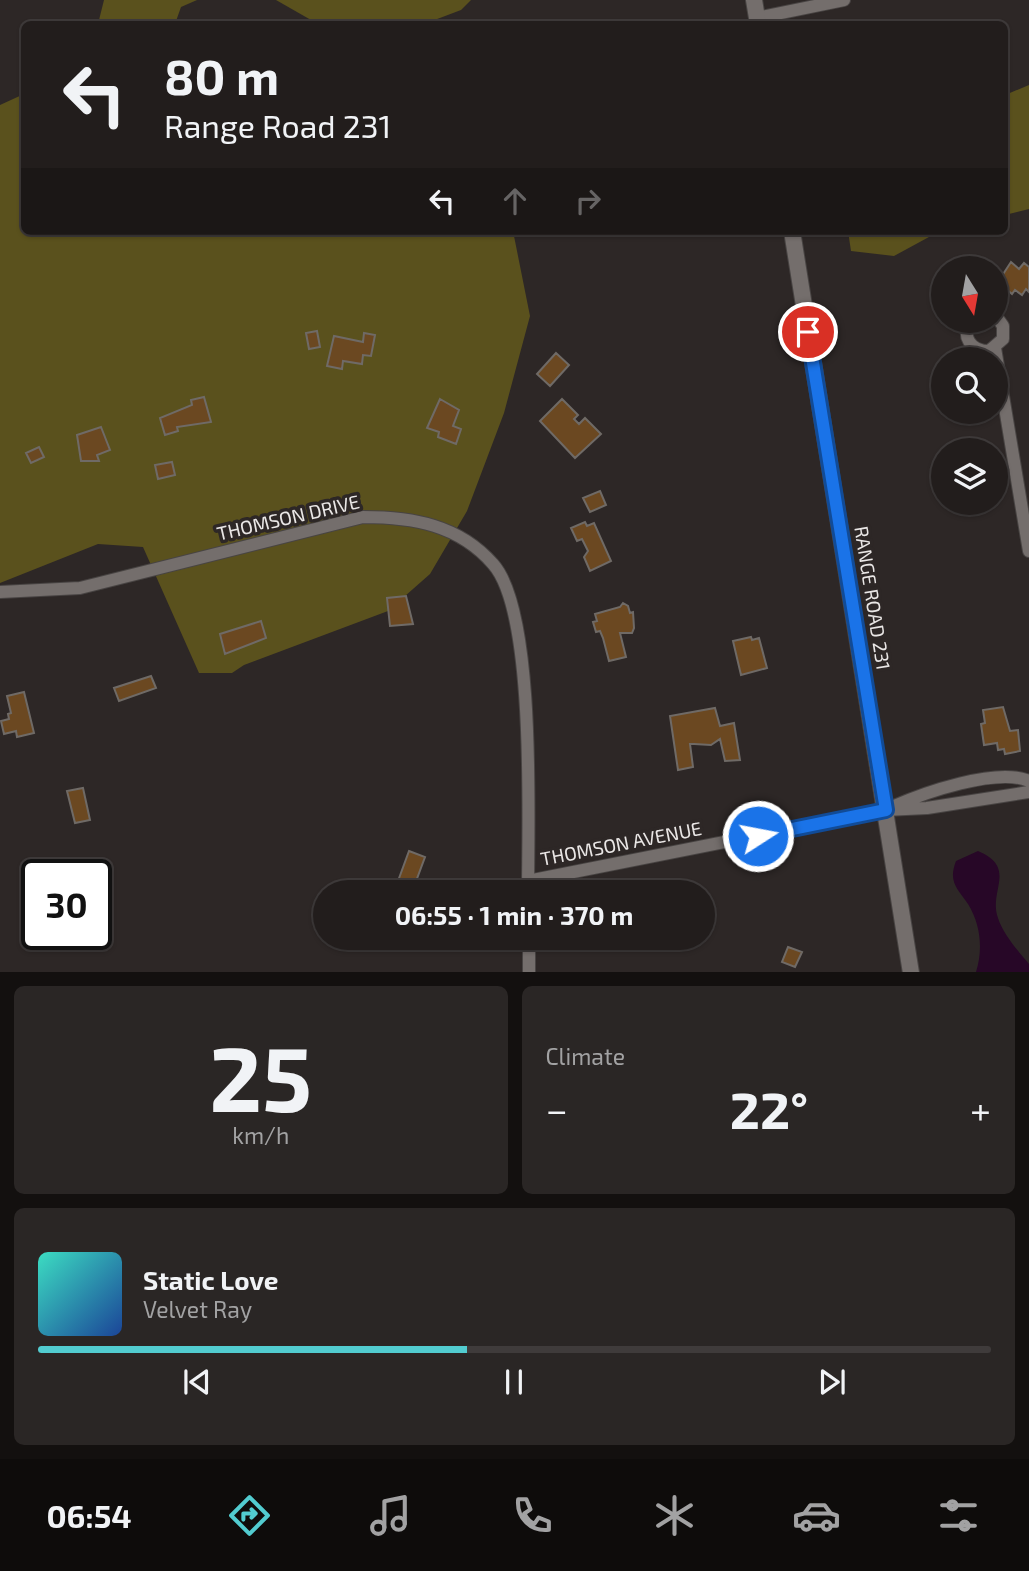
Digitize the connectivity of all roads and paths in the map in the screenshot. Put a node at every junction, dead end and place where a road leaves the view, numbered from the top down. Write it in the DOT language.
graph roads {
  1 [pos="754,0"];
  2 [pos="844,0"];
  3 [pos="758,21"];
  4 [pos="793,235"];
  5 [pos="966,333"];
  6 [pos="976,347"];
  7 [pos="1008,424"];
  8 [pos="1029,551"];
  9 [pos="0,592"];
  10 [pos="1029,781"];
  11 [pos="1029,792"];
  12 [pos="886,810"];
  13 [pos="528,880"];
  14 [pos="561,880"];
  15 [pos="528,950"];
  16 [pos="529,972"];
  17 [pos="911,972"];
  1 -- 3 [label="street"];
  2 -- 3 [label="street"];
  4 -- 12 [label="street, RANGE ROAD 231"];
  5 -- 6 [label="street"];
  7 -- 8 [label="street"];
  9 -- 13 [label="street, THOMSON DRIVE"];
  10 -- 12 [label="street"];
  11 -- 12 [label="street"];
  12 -- 14 [label="street, THOMSON AVENUE"];
  12 -- 17 [label="street, RANGE ROAD 231"];
  15 -- 16 [label="street"];
}
